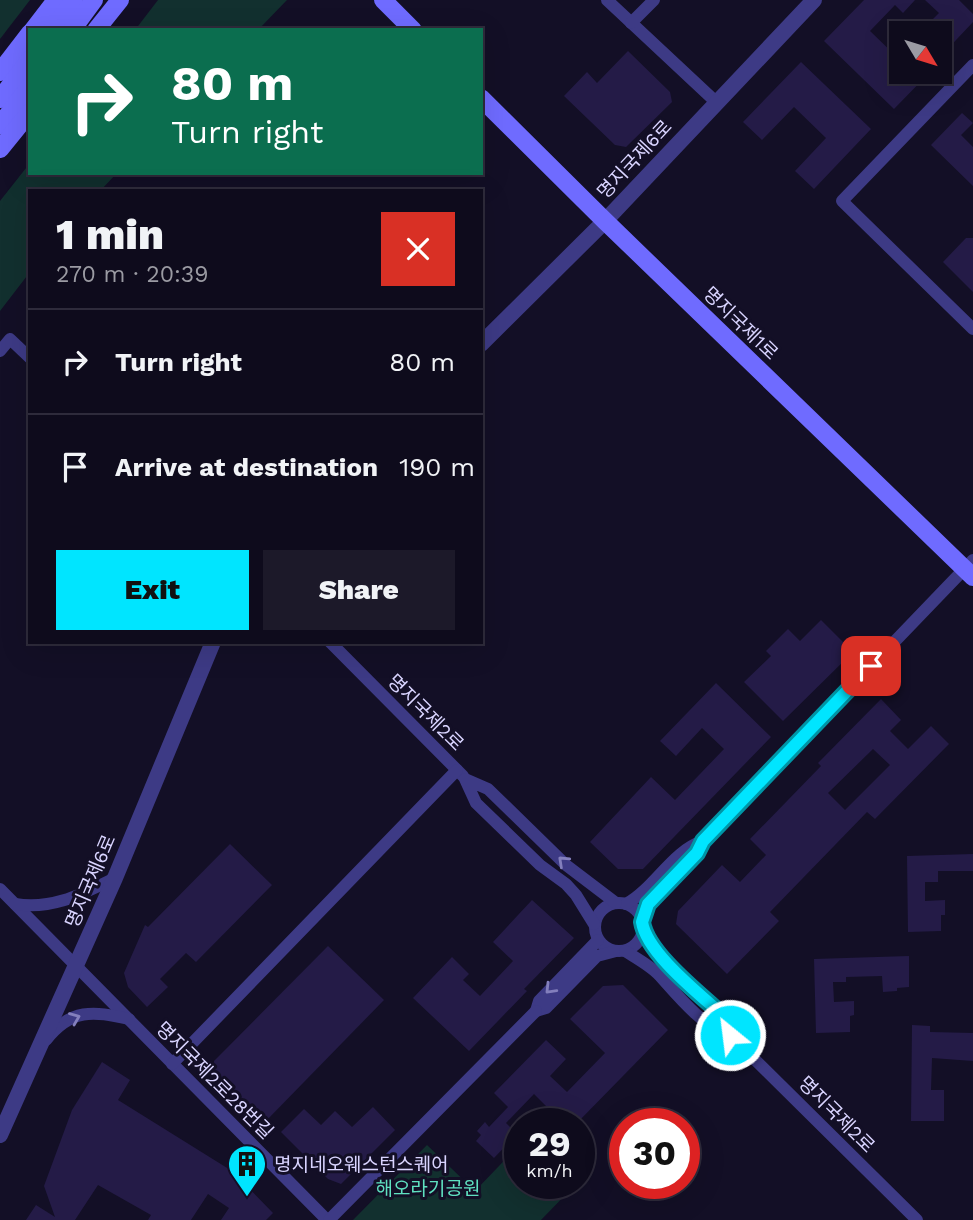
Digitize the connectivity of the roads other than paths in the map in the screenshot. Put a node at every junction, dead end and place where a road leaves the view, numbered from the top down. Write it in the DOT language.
graph roads {
  1 [pos="56,0"];
  2 [pos="74,0"];
  3 [pos="94,0"];
  4 [pos="120,0"];
  5 [pos="370,0"];
  6 [pos="383,0"];
  7 [pos="607,0"];
  8 [pos="654,0"];
  9 [pos="814,0"];
  10 [pos="631,23"];
  11 [pos="409,26"];
  12 [pos="34,28"];
  13 [pos="53,28"];
  14 [pos="73,28"];
  15 [pos="98,28"];
  16 [pos="28,36"];
  17 [pos="28,62"];
  18 [pos="973,65"];
  19 [pos="0,72"];
  20 [pos="28,89"];
  21 [pos="0,99"];
  22 [pos="483,100"];
  23 [pos="716,102"];
  24 [pos="28,114"];
  25 [pos="0,125"];
  26 [pos="0,149"];
  27 [pos="605,221"];
  28 [pos="973,329"];
  29 [pos="483,342"];
  30 [pos="0,351"];
  31 [pos="28,356"];
  32 [pos="970,569"];
  33 [pos="212,644"];
  34 [pos="333,644"];
  35 [pos="461,774"];
  36 [pos="703,841"];
  37 [pos="115,878"];
  38 [pos="0,889"];
  39 [pos="15,904"];
  40 [pos="621,904"];
  41 [pos="594,924"];
  42 [pos="643,925"];
  43 [pos="598,940"];
  44 [pos="620,951"];
  45 [pos="76,966"];
  46 [pos="536,1011"];
  47 [pos="129,1019"];
  48 [pos="730,1035"];
  49 [pos="36,1055"];
  50 [pos="172,1064"];
  51 [pos="0,1135"];
  52 [pos="328,1220"];
  53 [pos="917,1220"];
  1 -- 12 [label="main road"];
  2 -- 13 [label="main road"];
  3 -- 14 [label="main road"];
  4 -- 15 [label="main road"];
  5 -- 11 [label="main road"];
  6 -- 11 [label="main road"];
  7 -- 10 [label="street"];
  8 -- 10 [label="street"];
  9 -- 23 [label="street, 명지국제6로"];
  10 -- 23 [label="street"];
  16 -- 19 [label="main road"];
  17 -- 21 [label="main road"];
  18 -- 28 [label="street"];
  20 -- 25 [label="main road"];
  22 -- 27 [label="main road, 명지국제1로"];
  23 -- 27 [label="street, 명지국제6로"];
  24 -- 26 [label="main road"];
  27 -- 29 [label="street, 명지국제6로"];
  27 -- 32 [label="main road, 명지국제1로"];
  30 -- 31 [label="street"];
  32 -- 36 [label="street"];
  33 -- 37 [label="street, 명지국제6로"];
  34 -- 35 [label="street, 명지국제2로"];
  40 -- 35 [label="street, 명지국제2로, one-way"];
  35 -- 41 [label="street, 명지국제2로"];
  35 -- 50 [label="street"];
  36 -- 40 [label="street"];
  36 -- 42 [label="street"];
  37 -- 39 [label="street"];
  37 -- 45 [label="street, 명지국제6로"];
  38 -- 39 [label="street, 명지국제2로28번길"];
  39 -- 45 [label="street, 명지국제2로28번길"];
  40 -- 41 [label="street"];
  40 -- 42 [label="street"];
  41 -- 43 [label="street"];
  42 -- 44 [label="street"];
  42 -- 48 [label="street, 명지국제2로"];
  43 -- 44 [label="street"];
  43 -- 46 [label="street, 명지국제2로28번길, one-way"];
  44 -- 46 [label="street, 명지국제2로28번길"];
  44 -- 48 [label="street, 명지국제2로"];
  45 -- 47 [label="street, 명지국제2로28번길"];
  45 -- 49 [label="street, 명지국제6로"];
  46 -- 52 [label="street, 명지국제2로28번길"];
  49 -- 47 [label="street, one-way"];
  47 -- 50 [label="street, 명지국제2로28번길"];
  48 -- 53 [label="street, 명지국제2로"];
  49 -- 51 [label="street, 명지국제6로"];
  50 -- 52 [label="street, 명지국제2로28번길"];
}
